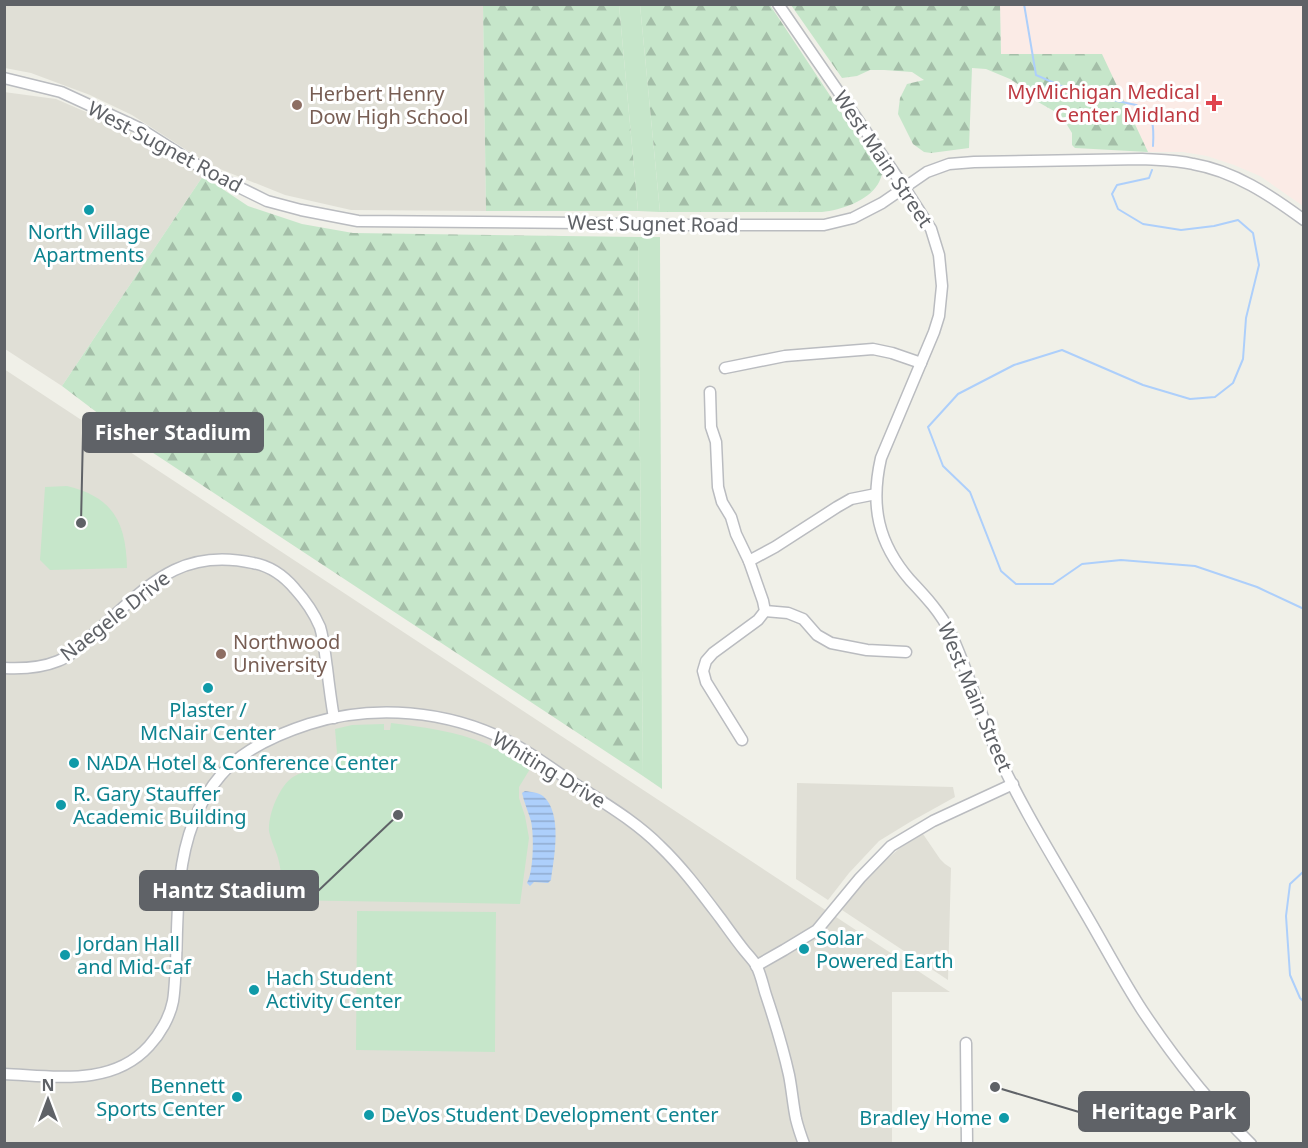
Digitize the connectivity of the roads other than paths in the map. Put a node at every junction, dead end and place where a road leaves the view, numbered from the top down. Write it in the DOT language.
graph roads {
  1 [pos="778,4"];
  2 [pos="4,78"];
  3 [pos="904,187"];
  4 [pos="1304,220"];
  5 [pos="921,363"];
  6 [pos="724,368"];
  7 [pos="710,393"];
  8 [pos="876,494"];
  9 [pos="749,561"];
  10 [pos="765,611"];
  11 [pos="906,652"];
  12 [pos="4,669"];
  13 [pos="334,718"];
  14 [pos="742,740"];
  15 [pos="1012,784"];
  16 [pos="756,966"];
  17 [pos="966,1043"];
  18 [pos="4,1074"];
  19 [pos="804,1143"];
  20 [pos="967,1143"];
  21 [pos="1251,1143"];
  1 -- 3 [label="street, West Main Street"];
  2 -- 3 [label="street, West Sugnet Road"];
  3 -- 4 [label="street, West Sugnet Road"];
  3 -- 5 [label="street, West Main Street"];
  5 -- 6 [label="street"];
  5 -- 8 [label="street, West Main Street"];
  7 -- 9 [label="street"];
  8 -- 9 [label="street"];
  8 -- 15 [label="street, West Main Street"];
  9 -- 10 [label="street"];
  10 -- 11 [label="street"];
  10 -- 14 [label="street"];
  12 -- 13 [label="street, Naegele Drive"];
  13 -- 16 [label="street, Whiting Drive"];
  13 -- 18 [label="street, Whiting Drive"];
  15 -- 16 [label="street"];
  15 -- 21 [label="street, West Main Street"];
  16 -- 19 [label="street, Whiting Drive"];
  17 -- 20 [label="street"];
}
